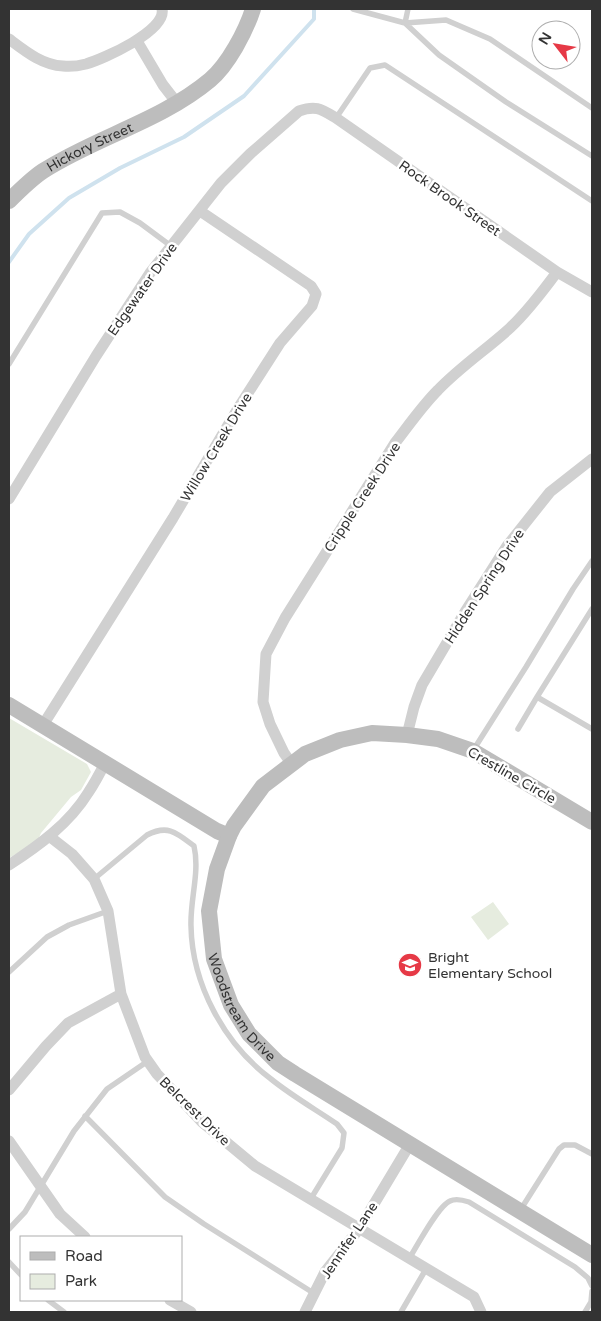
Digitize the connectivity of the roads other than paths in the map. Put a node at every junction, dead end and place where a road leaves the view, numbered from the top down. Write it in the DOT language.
graph roads {
  1 [pos="162,9"];
  2 [pos="253,9"];
  3 [pos="353,9"];
  4 [pos="408,9"];
  5 [pos="405,23"];
  6 [pos="9,39"];
  7 [pos="138,41"];
  8 [pos="177,103"];
  9 [pos="308,108"];
  10 [pos="592,108"];
  11 [pos="336,118"];
  12 [pos="592,156"];
  13 [pos="11,194"];
  14 [pos="592,202"];
  15 [pos="200,212"];
  16 [pos="171,246"];
  17 [pos="557,272"];
  18 [pos="592,292"];
  19 [pos="9,364"];
  20 [pos="592,459"];
  21 [pos="9,499"];
  22 [pos="592,561"];
  23 [pos="592,608"];
  24 [pos="537,697"];
  25 [pos="9,705"];
  26 [pos="44,725"];
  27 [pos="518,729"];
  28 [pos="592,730"];
  29 [pos="408,735"];
  30 [pos="473,751"];
  31 [pos="106,763"];
  32 [pos="291,763"];
  33 [pos="592,822"];
  34 [pos="49,836"];
  35 [pos="229,836"];
  36 [pos="9,865"];
  37 [pos="94,879"];
  38 [pos="108,911"];
  39 [pos="9,972"];
  40 [pos="121,994"];
  41 [pos="148,1062"];
  42 [pos="9,1090"];
  43 [pos="85,1116"];
  44 [pos="9,1141"];
  45 [pos="410,1144"];
  46 [pos="592,1154"];
  47 [pos="40,1186"];
  48 [pos="310,1200"];
  49 [pos="520,1211"];
  50 [pos="9,1230"];
  51 [pos="359,1230"];
  52 [pos="84,1236"];
  53 [pos="592,1255"];
  54 [pos="409,1259"];
  55 [pos="9,1262"];
  56 [pos="426,1269"];
  57 [pos="20,1274"];
  58 [pos="592,1286"];
  59 [pos="592,1291"];
  60 [pos="314,1294"];
  61 [pos="49,1301"];
  62 [pos="172,1301"];
  63 [pos="64,1312"];
  64 [pos="191,1312"];
  65 [pos="305,1312"];
  66 [pos="401,1312"];
  67 [pos="481,1312"];
  68 [pos="584,1312"];
  1 -- 7 [label="street"];
  2 -- 8 [label="street, Hickory Street"];
  3 -- 5 [label="lane"];
  4 -- 5 [label="lane"];
  5 -- 10 [label="lane"];
  5 -- 12 [label="lane"];
  6 -- 7 [label="street"];
  7 -- 8 [label="street"];
  8 -- 13 [label="street, Hickory Street"];
  9 -- 11 [label="street, Rock Brook Street"];
  9 -- 15 [label="street, Edgewater Drive"];
  11 -- 14 [label="lane"];
  11 -- 17 [label="street, Rock Brook Street"];
  15 -- 16 [label="street, Edgewater Drive"];
  15 -- 26 [label="street, Willow Creek Drive"];
  16 -- 19 [label="lane"];
  16 -- 21 [label="street, Edgewater Drive"];
  17 -- 18 [label="street, Rock Brook Street"];
  17 -- 32 [label="street, Cripple Creek Drive"];
  20 -- 29 [label="street, Hidden Spring Drive"];
  22 -- 30 [label="lane"];
  23 -- 24 [label="lane"];
  24 -- 27 [label="lane"];
  24 -- 28 [label="lane"];
  25 -- 26 [label="street"];
  26 -- 31 [label="street"];
  29 -- 30 [label="street, Crestline Circle"];
  29 -- 32 [label="street, Crestline Circle"];
  30 -- 33 [label="street, Crestline Circle"];
  31 -- 34 [label="street"];
  31 -- 35 [label="street"];
  32 -- 35 [label="street, Crestline Circle"];
  34 -- 36 [label="street"];
  34 -- 37 [label="street, Belcrest Drive"];
  35 -- 45 [label="street, Woodstream Drive"];
  37 -- 38 [label="street, Belcrest Drive"];
  37 -- 48 [label="lane"];
  38 -- 39 [label="lane"];
  38 -- 40 [label="street, Belcrest Drive"];
  40 -- 41 [label="street, Belcrest Drive"];
  40 -- 42 [label="street"];
  41 -- 43 [label="lane"];
  41 -- 48 [label="street, Belcrest Drive"];
  43 -- 47 [label="lane"];
  43 -- 60 [label="lane"];
  44 -- 47 [label="street"];
  45 -- 49 [label="street, Woodstream Drive"];
  45 -- 51 [label="street, Jennifer Lane"];
  46 -- 49 [label="lane"];
  47 -- 50 [label="lane"];
  47 -- 52 [label="street"];
  48 -- 51 [label="street, Belcrest Drive"];
  49 -- 53 [label="street, Woodstream Drive"];
  51 -- 54 [label="street, Belcrest Drive"];
  51 -- 60 [label="street, Jennifer Lane"];
  54 -- 56 [label="street, Belcrest Drive"];
  54 -- 58 [label="lane"];
  55 -- 57 [label="lane"];
  56 -- 66 [label="lane"];
  56 -- 67 [label="street, Belcrest Drive"];
  59 -- 68 [label="lane"];
  60 -- 65 [label="street, Jennifer Lane"];
  61 -- 63 [label="lane"];
  62 -- 64 [label="street"];
}
